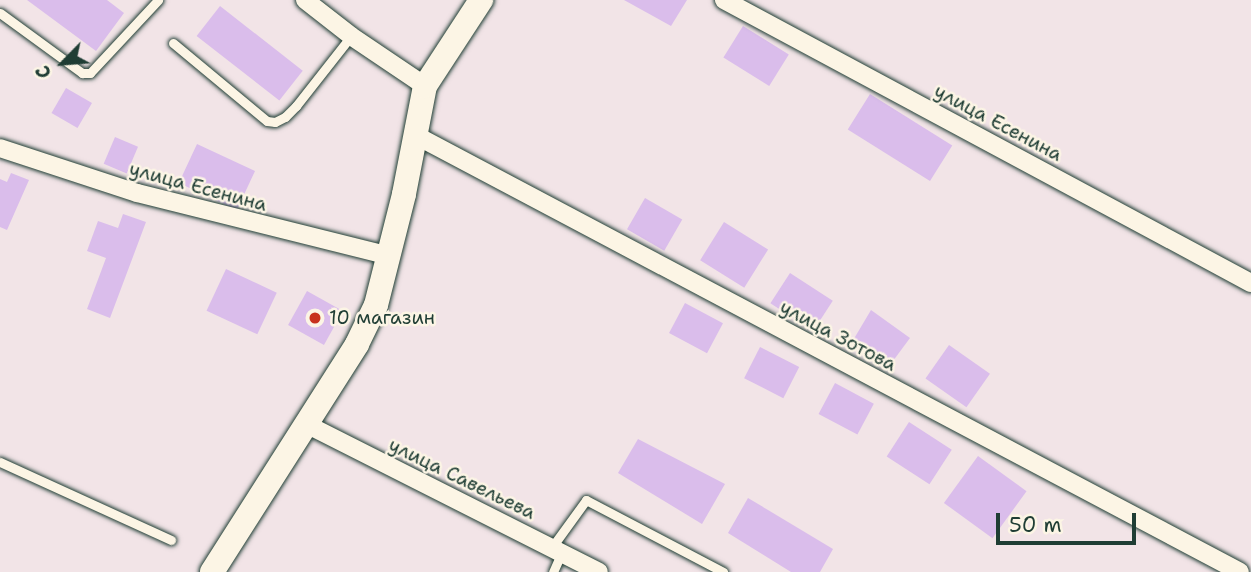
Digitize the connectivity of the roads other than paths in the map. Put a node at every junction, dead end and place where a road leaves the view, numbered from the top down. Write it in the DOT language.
graph roads {
  1 [pos="158,0"];
  2 [pos="305,0"];
  3 [pos="481,0"];
  4 [pos="724,0"];
  5 [pos="0,13"];
  6 [pos="351,36"];
  7 [pos="173,43"];
  8 [pos="425,86"];
  9 [pos="417,136"];
  10 [pos="0,148"];
  11 [pos="389,256"];
  12 [pos="1251,283"];
  13 [pos="306,425"];
  14 [pos="0,462"];
  15 [pos="171,540"];
  16 [pos="557,550"];
  17 [pos="212,572"];
  18 [pos="553,572"];
  19 [pos="599,572"];
  20 [pos="723,572"];
  21 [pos="1240,572"];
  1 -- 5 [label="lane"];
  2 -- 6 [label="street"];
  3 -- 8 [label="street"];
  4 -- 12 [label="street, улица Есенина"];
  6 -- 7 [label="lane"];
  6 -- 8 [label="street"];
  8 -- 9 [label="street"];
  9 -- 11 [label="street"];
  9 -- 21 [label="street, улица Зотова"];
  10 -- 11 [label="street, улица Есенина"];
  11 -- 13 [label="street"];
  13 -- 16 [label="street, улица Савельева"];
  13 -- 17 [label="street"];
  14 -- 15 [label="lane"];
  16 -- 18 [label="lane"];
  16 -- 19 [label="street, улица Савельева"];
  16 -- 20 [label="lane"];
}
